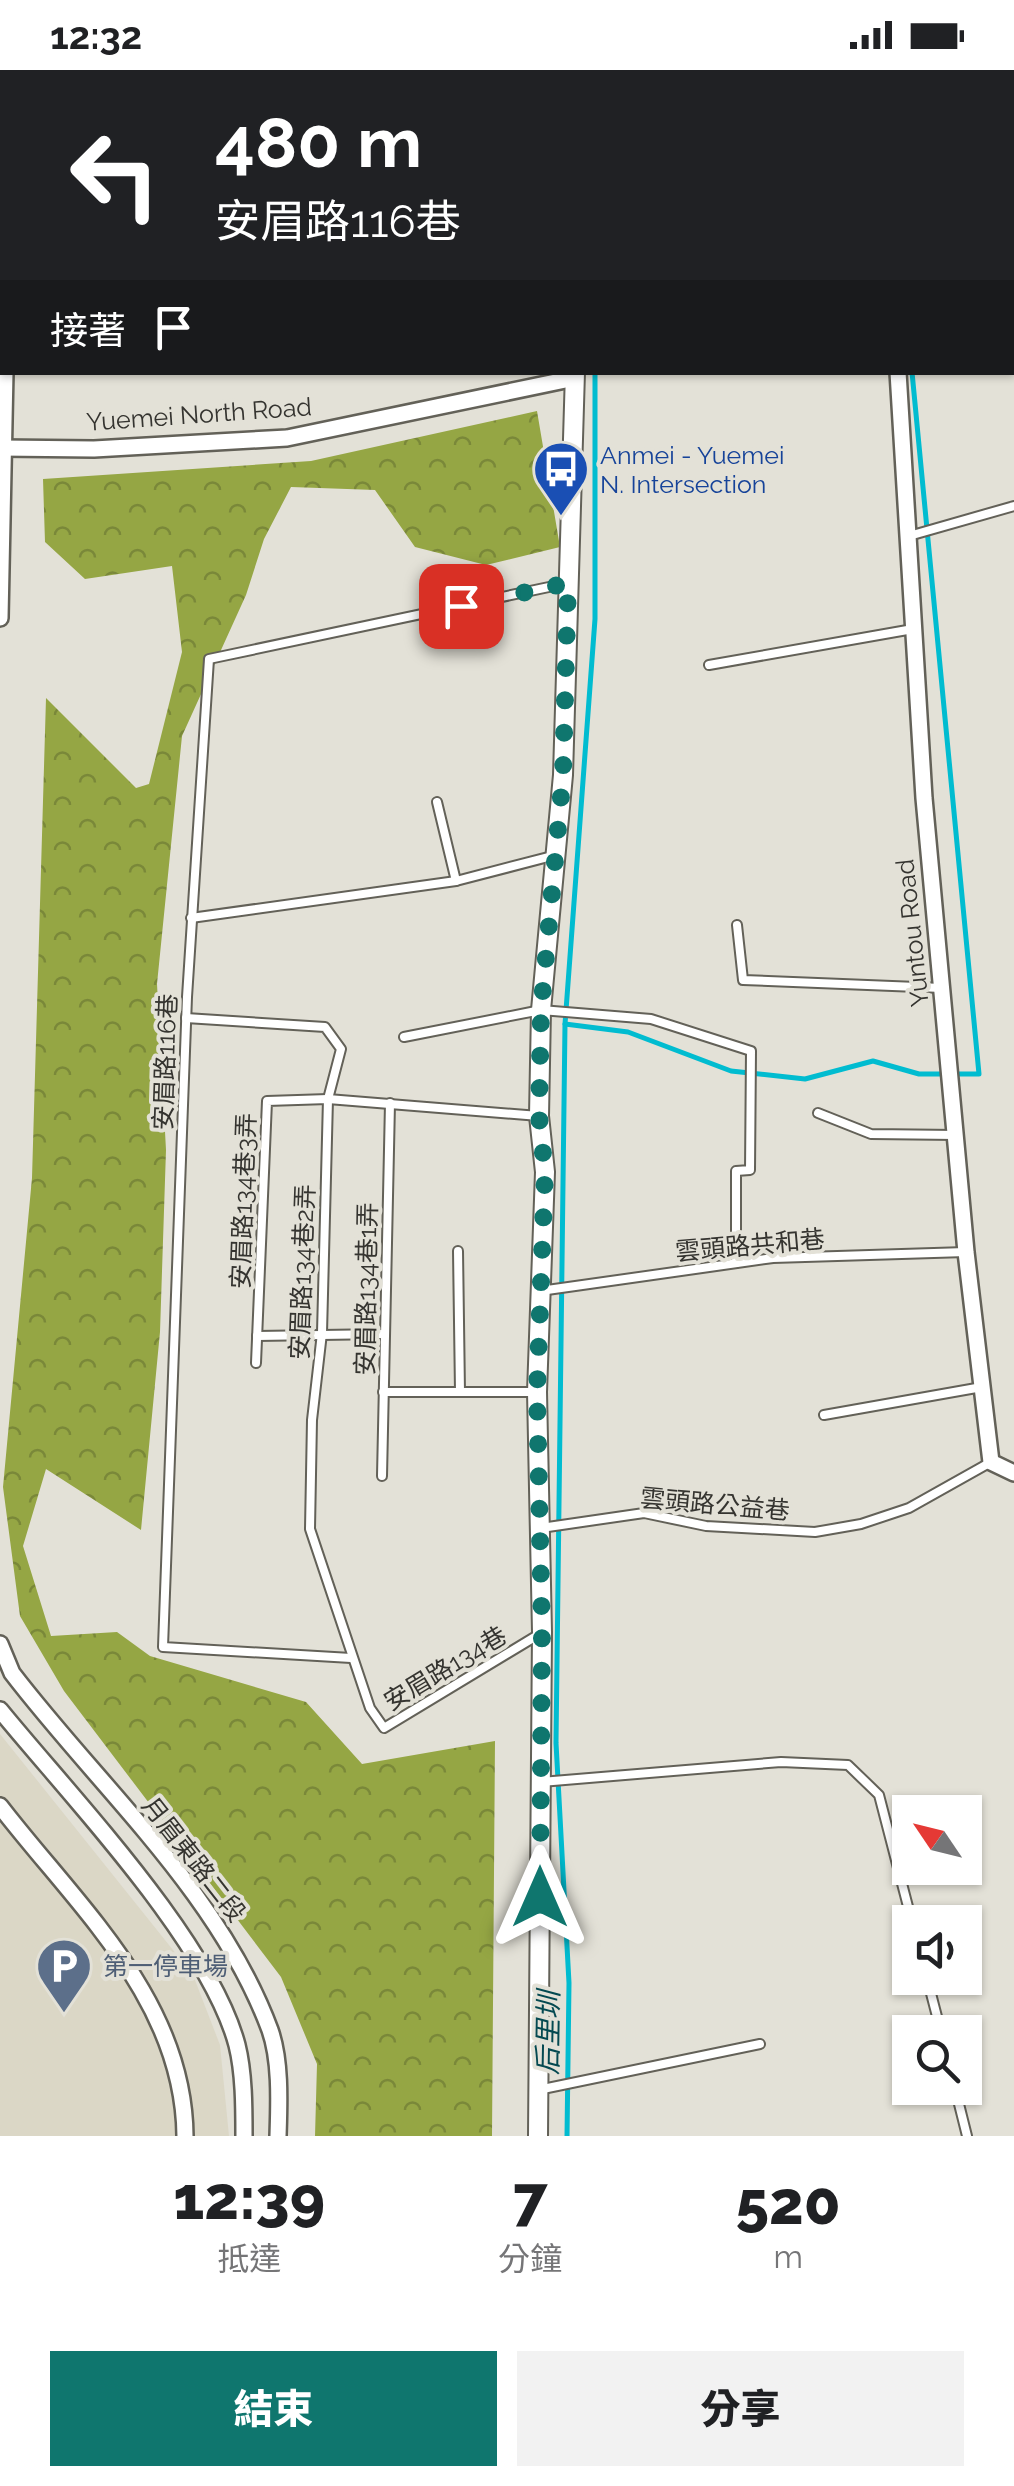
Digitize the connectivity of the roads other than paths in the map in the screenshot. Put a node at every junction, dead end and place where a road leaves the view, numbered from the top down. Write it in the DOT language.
graph roads {
  1 [pos="5,375"];
  2 [pos="576,375"];
  3 [pos="898,375"];
  4 [pos="2,448"];
  5 [pos="1014,506"];
  6 [pos="905,538"];
  7 [pos="568,583"];
  8 [pos="0,618"];
  9 [pos="913,629"];
  10 [pos="709,664"];
  11 [pos="437,802"];
  12 [pos="556,855"];
  13 [pos="456,882"];
  14 [pos="191,918"];
  15 [pos="737,925"];
  16 [pos="942,988"];
  17 [pos="541,1010"];
  18 [pos="186,1018"];
  19 [pos="404,1037"];
  20 [pos="328,1100"];
  21 [pos="390,1103"];
  22 [pos="818,1114"];
  23 [pos="539,1116"];
  24 [pos="956,1135"];
  25 [pos="458,1251"];
  26 [pos="966,1252"];
  27 [pos="736,1263"];
  28 [pos="540,1291"];
  29 [pos="322,1333"];
  30 [pos="384,1334"];
  31 [pos="258,1336"];
  32 [pos="256,1363"];
  33 [pos="984,1387"];
  34 [pos="384,1392"];
  35 [pos="460,1392"];
  36 [pos="537,1392"];
  37 [pos="824,1414"];
  38 [pos="991,1462"];
  39 [pos="1014,1473"];
  40 [pos="382,1476"];
  41 [pos="541,1528"];
  42 [pos="542,1632"];
  43 [pos="0,1644"];
  44 [pos="351,1658"];
  45 [pos="0,1710"];
  46 [pos="541,1782"];
  47 [pos="2,1812"];
  48 [pos="908,1905"];
  49 [pos="760,2044"];
  50 [pos="538,2090"];
  51 [pos="959,2105"];
  52 [pos="185,2136"];
  53 [pos="244,2136"];
  54 [pos="278,2136"];
  55 [pos="538,2136"];
  56 [pos="967,2136"];
  1 -- 4 [label="street"];
  2 -- 4 [label="street, Yuemei North Road"];
  2 -- 7 [label="street"];
  3 -- 6 [label="street, Yuntou Road"];
  4 -- 8 [label="street"];
  5 -- 6 [label="lane"];
  6 -- 9 [label="street, Yuntou Road"];
  7 -- 12 [label="street"];
  7 -- 14 [label="lane, 安眉路116巷"];
  9 -- 10 [label="lane"];
  9 -- 16 [label="street, Yuntou Road"];
  11 -- 13 [label="lane"];
  12 -- 13 [label="lane"];
  12 -- 17 [label="street"];
  13 -- 14 [label="lane"];
  14 -- 18 [label="lane, 安眉路116巷"];
  15 -- 16 [label="lane"];
  16 -- 24 [label="street, Yuntou Road"];
  17 -- 19 [label="lane"];
  17 -- 23 [label="street"];
  17 -- 27 [label="lane"];
  18 -- 20 [label="lane, 安眉路134巷2弄"];
  18 -- 44 [label="lane, 安眉路116巷"];
  20 -- 21 [label="lane"];
  20 -- 29 [label="lane, 安眉路134巷2弄"];
  20 -- 31 [label="lane, 安眉路134巷3弄"];
  21 -- 23 [label="lane"];
  21 -- 30 [label="lane, 安眉路134巷1弄"];
  22 -- 24 [label="lane"];
  23 -- 28 [label="street"];
  24 -- 26 [label="street, Yuntou Road"];
  25 -- 35 [label="lane"];
  26 -- 27 [label="lane, 雲頭路共和巷"];
  26 -- 33 [label="street, Yuntou Road"];
  27 -- 28 [label="lane, 雲頭路共和巷"];
  28 -- 36 [label="street"];
  29 -- 30 [label="lane"];
  29 -- 31 [label="lane"];
  29 -- 44 [label="lane, 安眉路134巷2弄"];
  30 -- 34 [label="lane, 安眉路134巷1弄"];
  31 -- 32 [label="lane, 安眉路134巷3弄"];
  33 -- 37 [label="lane"];
  33 -- 38 [label="street, Yuntou Road"];
  34 -- 35 [label="lane"];
  34 -- 40 [label="lane, 安眉路134巷1弄"];
  35 -- 36 [label="lane"];
  36 -- 41 [label="street"];
  38 -- 39 [label="street"];
  38 -- 41 [label="lane, 雲頭路公益巷"];
  41 -- 42 [label="street"];
  42 -- 44 [label="lane, 安眉路134巷"];
  42 -- 46 [label="street"];
  43 -- 54 [label="street, 月眉東路二段"];
  45 -- 53 [label="street"];
  46 -- 48 [label="lane"];
  46 -- 50 [label="street"];
  47 -- 52 [label="street"];
  49 -- 50 [label="lane"];
  50 -- 55 [label="street"];
  51 -- 56 [label="lane"];
}
